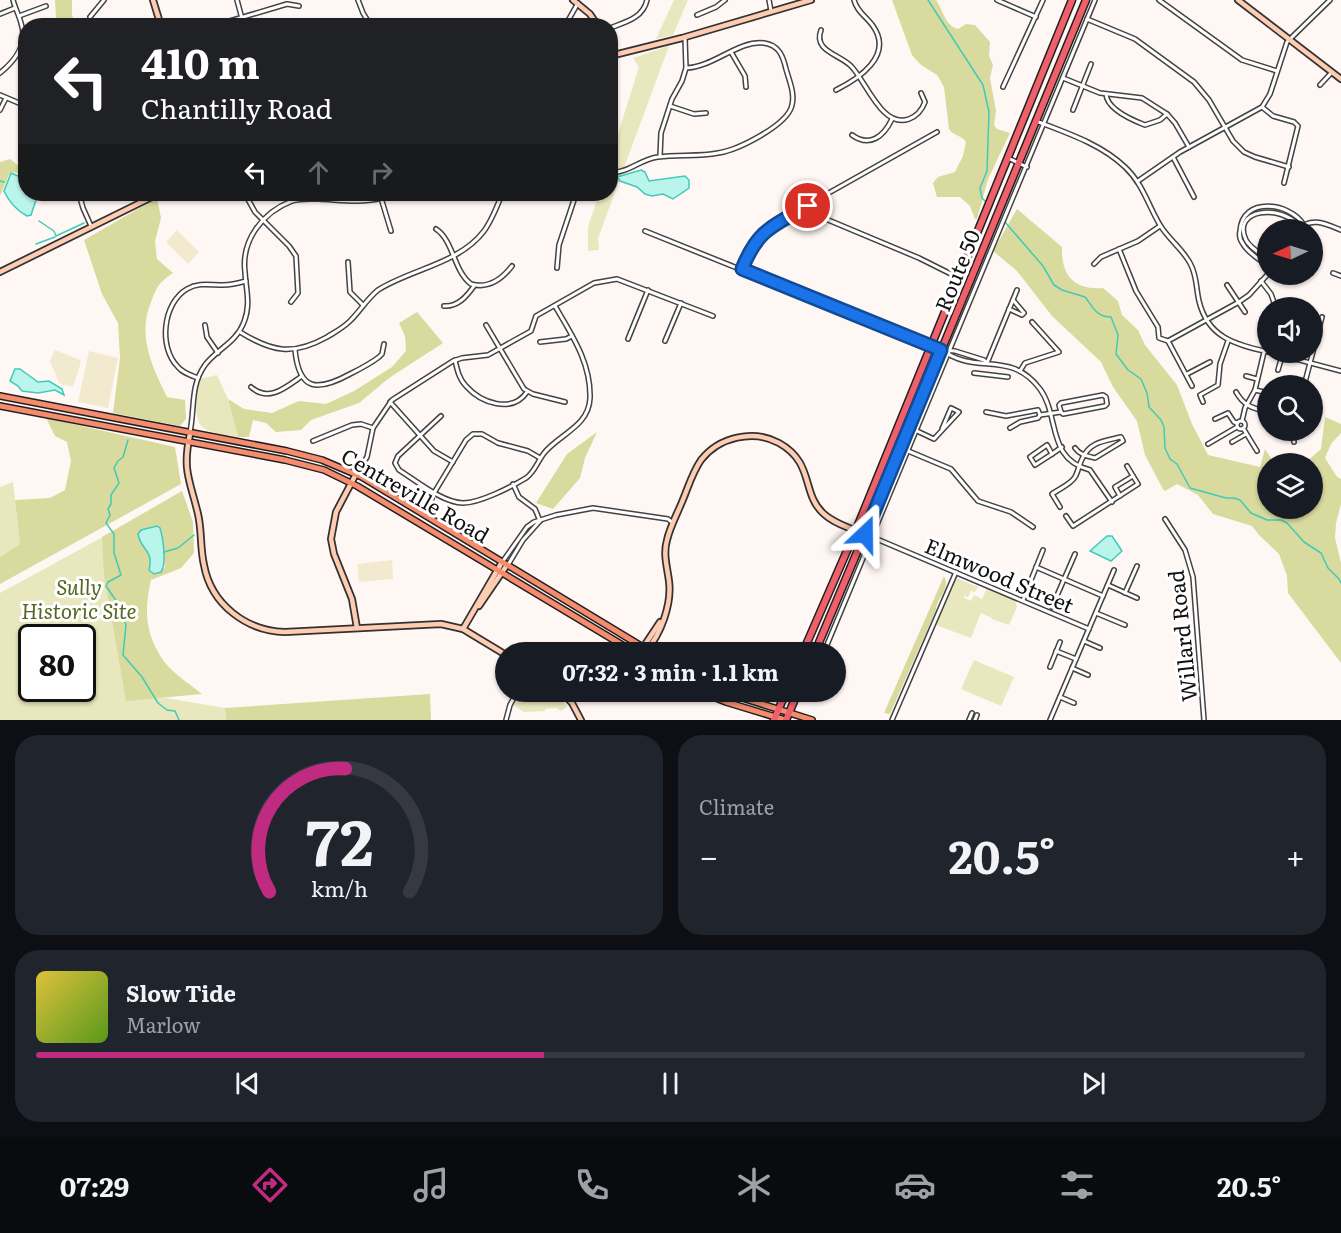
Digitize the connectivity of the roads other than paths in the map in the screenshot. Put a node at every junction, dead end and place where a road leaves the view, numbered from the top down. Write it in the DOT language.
graph roads {
  1 [pos="13,0"];
  2 [pos="104,0"];
  3 [pos="153,0"];
  4 [pos="237,0"];
  5 [pos="358,0"];
  6 [pos="647,0"];
  7 [pos="724,0"];
  8 [pos="769,0"];
  9 [pos="811,0"];
  10 [pos="854,0"];
  11 [pos="997,0"];
  12 [pos="1043,0"];
  13 [pos="1072,0"];
  14 [pos="1086,0"];
  15 [pos="1095,0"];
  16 [pos="1159,0"];
  17 [pos="1239,0"];
  18 [pos="1330,0"];
  19 [pos="576,2"];
  20 [pos="46,6"];
  21 [pos="298,6"];
  22 [pos="15,8"];
  23 [pos="771,11"];
  24 [pos="0,14"];
  25 [pos="697,15"];
  26 [pos="19,16"];
  27 [pos="90,16"];
  28 [pos="242,17"];
  29 [pos="1036,17"];
  30 [pos="159,18"];
  31 [pos="239,18"];
  32 [pos="366,18"];
  33 [pos="569,18"];
  34 [pos="593,18"];
  35 [pos="1087,19"];
  36 [pos="618,25"];
  37 [pos="821,30"];
  38 [pos="685,37"];
  39 [pos="1289,39"];
  40 [pos="18,52"];
  41 [pos="731,52"];
  42 [pos="618,54"];
  43 [pos="1091,64"];
  44 [pos="686,68"];
  45 [pos="1277,71"];
  46 [pos="1332,72"];
  47 [pos="0,73"];
  48 [pos="859,77"];
  49 [pos="1063,78"];
  50 [pos="1341,79"];
  51 [pos="1320,85"];
  52 [pos="746,87"];
  53 [pos="1003,87"];
  54 [pos="1082,87"];
  55 [pos="836,90"];
  56 [pos="921,93"];
  57 [pos="1106,94"];
  58 [pos="0,95"];
  59 [pos="6,98"];
  60 [pos="18,103"];
  61 [pos="670,106"];
  62 [pos="1262,106"];
  63 [pos="0,110"];
  64 [pos="1073,110"];
  65 [pos="706,113"];
  66 [pos="1167,114"];
  67 [pos="892,119"];
  68 [pos="1036,121"];
  69 [pos="1044,124"];
  70 [pos="1225,129"];
  71 [pos="937,132"];
  72 [pos="852,135"];
  73 [pos="1189,147"];
  74 [pos="660,156"];
  75 [pos="1173,157"];
  76 [pos="1008,158"];
  77 [pos="1018,163"];
  78 [pos="1027,167"];
  79 [pos="1289,167"];
  80 [pos="618,171"];
  81 [pos="1138,181"];
  82 [pos="1284,183"];
  83 [pos="1194,197"];
  84 [pos="81,201"];
  85 [pos="144,201"];
  86 [pos="248,201"];
  87 [pos="292,201"];
  88 [pos="382,201"];
  89 [pos="499,201"];
  90 [pos="574,201"];
  91 [pos="802,209"];
  92 [pos="1292,219"];
  93 [pos="1297,219"];
  94 [pos="262,220"];
  95 [pos="1323,223"];
  96 [pos="92,226"];
  97 [pos="1161,226"];
  98 [pos="436,229"];
  99 [pos="1341,230"];
  100 [pos="391,231"];
  101 [pos="645,231"];
  102 [pos="1119,249"];
  103 [pos="1257,250"];
  104 [pos="453,255"];
  105 [pos="1257,256"];
  106 [pos="348,262"];
  107 [pos="1094,264"];
  108 [pos="512,266"];
  109 [pos="557,268"];
  110 [pos="1,269"];
  111 [pos="742,269"];
  112 [pos="1332,273"];
  113 [pos="1341,276"];
  114 [pos="959,278"];
  115 [pos="246,281"];
  116 [pos="474,285"];
  117 [pos="1227,285"];
  118 [pos="1258,285"];
  119 [pos="648,290"];
  120 [pos="1017,290"];
  121 [pos="1013,300"];
  122 [pos="291,302"];
  123 [pos="1239,302"];
  124 [pos="681,303"];
  125 [pos="363,306"];
  126 [pos="444,306"];
  127 [pos="555,306"];
  128 [pos="1009,309"];
  129 [pos="1245,312"];
  130 [pos="713,316"];
  131 [pos="1207,320"];
  132 [pos="1032,321"];
  133 [pos="205,325"];
  134 [pos="486,325"];
  135 [pos="240,332"];
  136 [pos="573,336"];
  137 [pos="628,339"];
  138 [pos="1228,340"];
  139 [pos="665,341"];
  140 [pos="1168,341"];
  141 [pos="540,342"];
  142 [pos="384,344"];
  143 [pos="931,345"];
  144 [pos="500,349"];
  145 [pos="1257,349"];
  146 [pos="295,350"];
  147 [pos="941,350"];
  148 [pos="949,352"];
  149 [pos="218,353"];
  150 [pos="455,360"];
  151 [pos="1210,362"];
  152 [pos="989,363"];
  153 [pos="1280,363"];
  154 [pos="1310,363"];
  155 [pos="1278,370"];
  156 [pos="1020,371"];
  157 [pos="1341,371"];
  158 [pos="974,373"];
  159 [pos="990,374"];
  160 [pos="1187,374"];
  161 [pos="1307,375"];
  162 [pos="302,376"];
  163 [pos="1246,376"];
  164 [pos="1008,377"];
  165 [pos="198,378"];
  166 [pos="1257,379"];
  167 [pos="1192,386"];
  168 [pos="251,387"];
  169 [pos="1255,390"];
  170 [pos="527,392"];
  171 [pos="1236,392"];
  172 [pos="0,396"];
  173 [pos="390,402"];
  174 [pos="565,402"];
  175 [pos="1203,402"];
  176 [pos="0,406"];
  177 [pos="1246,406"];
  178 [pos="1257,409"];
  179 [pos="986,412"];
  180 [pos="1060,412"];
  181 [pos="1050,413"];
  182 [pos="1040,415"];
  183 [pos="441,416"];
  184 [pos="1215,419"];
  185 [pos="1239,424"];
  186 [pos="373,428"];
  187 [pos="1010,428"];
  188 [pos="1244,428"];
  189 [pos="942,429"];
  190 [pos="916,431"];
  191 [pos="190,434"];
  192 [pos="1247,434"];
  193 [pos="421,436"];
  194 [pos="313,441"];
  195 [pos="1233,442"];
  196 [pos="188,443"];
  197 [pos="1208,444"];
  198 [pos="1062,447"];
  199 [pos="1075,448"];
  200 [pos="905,449"];
  201 [pos="1257,451"];
  202 [pos="1052,454"];
  203 [pos="1084,455"];
  204 [pos="540,458"];
  205 [pos="453,462"];
  206 [pos="1127,466"];
  207 [pos="1078,467"];
  208 [pos="356,474"];
  209 [pos="1133,476"];
  210 [pos="351,483"];
  211 [pos="513,484"];
  212 [pos="435,492"];
  213 [pos="1120,496"];
  214 [pos="431,498"];
  215 [pos="1112,502"];
  216 [pos="409,505"];
  217 [pos="1060,507"];
  218 [pos="1066,516"];
  219 [pos="1165,519"];
  220 [pos="540,521"];
  221 [pos="436,522"];
  222 [pos="673,523"];
  223 [pos="1033,527"];
  224 [pos="856,530"];
  225 [pos="865,534"];
  226 [pos="873,538"];
  227 [pos="1043,550"];
  228 [pos="1075,554"];
  229 [pos="505,564"];
  230 [pos="1137,566"];
  231 [pos="1036,567"];
  232 [pos="1114,570"];
  233 [pos="500,572"];
  234 [pos="956,572"];
  235 [pos="1064,579"];
  236 [pos="1108,585"];
  237 [pos="1125,593"];
  238 [pos="1103,596"];
  239 [pos="1137,598"];
  240 [pos="1023,600"];
  241 [pos="1052,607"];
  242 [pos="1096,613"];
  243 [pos="1125,625"];
  244 [pos="357,628"];
  245 [pos="463,629"];
  246 [pos="1089,629"];
  247 [pos="1084,641"];
  248 [pos="617,642"];
  249 [pos="631,642"];
  250 [pos="651,642"];
  251 [pos="807,642"];
  252 [pos="819,642"];
  253 [pos="828,642"];
  254 [pos="1060,642"];
  255 [pos="495,648"];
  256 [pos="1100,648"];
  257 [pos="1056,651"];
  258 [pos="1076,659"];
  259 [pos="1050,667"];
  260 [pos="1072,668"];
  261 [pos="1088,675"];
  262 [pos="1060,697"];
  263 [pos="512,702"];
  264 [pos="571,702"];
  265 [pos="726,702"];
  266 [pos="756,702"];
  267 [pos="782,702"];
  268 [pos="794,702"];
  269 [pos="1074,703"];
  270 [pos="779,709"];
  271 [pos="972,713"];
  272 [pos="977,715"];
  273 [pos="775,718"];
  274 [pos="787,718"];
  275 [pos="506,720"];
  276 [pos="581,720"];
  277 [pos="812,720"];
  278 [pos="892,720"];
  279 [pos="969,720"];
  280 [pos="975,720"];
  281 [pos="1050,720"];
  282 [pos="1204,720"];
  1 -- 22 [label="street"];
  2 -- 27 [label="street"];
  3 -- 30 [label="street"];
  4 -- 28 [label="street"];
  5 -- 32 [label="street"];
  6 -- 36 [label="street"];
  7 -- 25 [label="street"];
  8 -- 23 [label="street"];
  9 -- 23 [label="street"];
  10 -- 48 [label="street"];
  11 -- 29 [label="street"];
  12 -- 29 [label="street"];
  13 -- 76 [label="highway, Route 50"];
  14 -- 68 [label="highway, Route 50"];
  15 -- 35 [label="street"];
  16 -- 45 [label="street"];
  17 -- 39 [label="street"];
  18 -- 39 [label="street"];
  19 -- 33 [label="street"];
  19 -- 34 [label="street"];
  20 -- 26 [label="street"];
  21 -- 28 [label="street"];
  22 -- 24 [label="street"];
  22 -- 26 [label="street"];
  23 -- 38 [label="street"];
  28 -- 31 [label="street"];
  29 -- 53 [label="street"];
  35 -- 49 [label="street"];
  35 -- 70 [label="street"];
  37 -- 48 [label="street"];
  38 -- 42 [label="street"];
  38 -- 44 [label="street"];
  39 -- 45 [label="street"];
  39 -- 46 [label="street"];
  40 -- 47 [label="street"];
  41 -- 44 [label="street"];
  41 -- 52 [label="street"];
  41 -- 74 [label="street"];
  43 -- 54 [label="street"];
  44 -- 61 [label="street"];
  45 -- 62 [label="street"];
  46 -- 50 [label="street"];
  46 -- 51 [label="street"];
  48 -- 55 [label="street"];
  48 -- 67 [label="street"];
  49 -- 54 [label="street"];
  49 -- 69 [label="street"];
  54 -- 57 [label="street"];
  54 -- 64 [label="street"];
  56 -- 67 [label="street"];
  57 -- 66 [label="street"];
  57 -- 66 [label="street"];
  58 -- 59 [label="street"];
  59 -- 60 [label="street"];
  59 -- 63 [label="street"];
  61 -- 65 [label="street"];
  61 -- 74 [label="street"];
  62 -- 70 [label="street"];
  62 -- 79 [label="street"];
  66 -- 73 [label="street"];
  67 -- 72 [label="street"];
  68 -- 69 [label="street"];
  68 -- 77 [label="highway, Route 50"];
  69 -- 78 [label="street"];
  69 -- 81 [label="street"];
  70 -- 73 [label="street"];
  70 -- 79 [label="street"];
  71 -- 91 [label="street"];
  73 -- 75 [label="street"];
  74 -- 80 [label="street"];
  75 -- 81 [label="street"];
  75 -- 83 [label="street"];
  76 -- 77 [label="street"];
  76 -- 114 [label="highway, Route 50"];
  77 -- 78 [label="street"];
  77 -- 147 [label="highway, Route 50"];
  78 -- 148 [label="street"];
  79 -- 82 [label="street"];
  81 -- 97 [label="street"];
  84 -- 96 [label="street"];
  85 -- 96 [label="street"];
  86 -- 94 [label="street"];
  87 -- 94 [label="street"];
  88 -- 100 [label="street"];
  89 -- 104 [label="street"];
  90 -- 109 [label="street"];
  91 -- 111 [label="street"];
  91 -- 114 [label="street"];
  92 -- 103 [label="street"];
  93 -- 105 [label="street"];
  94 -- 115 [label="street"];
  94 -- 122 [label="street"];
  95 -- 99 [label="street"];
  96 -- 110 [label="street"];
  97 -- 102 [label="street"];
  97 -- 131 [label="street"];
  98 -- 104 [label="street"];
  101 -- 111 [label="street"];
  102 -- 107 [label="street"];
  102 -- 140 [label="street"];
  104 -- 116 [label="street"];
  104 -- 125 [label="street"];
  106 -- 125 [label="street"];
  108 -- 116 [label="street"];
  111 -- 143 [label="street"];
  112 -- 113 [label="street"];
  114 -- 143 [label="highway, Route 50"];
  115 -- 135 [label="street"];
  115 -- 165 [label="street"];
  116 -- 126 [label="street"];
  117 -- 123 [label="street"];
  118 -- 123 [label="street"];
  119 -- 124 [label="street"];
  119 -- 127 [label="street"];
  119 -- 137 [label="street"];
  120 -- 121 [label="street"];
  121 -- 128 [label="street"];
  121 -- 128 [label="street"];
  123 -- 129 [label="street"];
  123 -- 131 [label="street"];
  124 -- 130 [label="street"];
  124 -- 139 [label="street"];
  125 -- 146 [label="street"];
  127 -- 136 [label="street"];
  127 -- 144 [label="street"];
  128 -- 152 [label="street"];
  131 -- 138 [label="street"];
  131 -- 140 [label="street"];
  132 -- 156 [label="street"];
  133 -- 149 [label="street"];
  134 -- 144 [label="street"];
  135 -- 146 [label="street"];
  135 -- 149 [label="street"];
  136 -- 141 [label="street"];
  136 -- 204 [label="street"];
  138 -- 145 [label="street"];
  138 -- 175 [label="street"];
  140 -- 160 [label="street"];
  142 -- 162 [label="street"];
  143 -- 147 [label="street"];
  143 -- 224 [label="highway, Route 50"];
  144 -- 150 [label="street"];
  144 -- 170 [label="street"];
  146 -- 162 [label="street"];
  147 -- 148 [label="street"];
  147 -- 200 [label="highway, Route 50"];
  148 -- 152 [label="street"];
  148 -- 152 [label="street"];
  148 -- 190 [label="street"];
  149 -- 165 [label="street"];
  150 -- 170 [label="street"];
  150 -- 173 [label="street"];
  151 -- 160 [label="street"];
  152 -- 156 [label="street"];
  152 -- 159 [label="street"];
  153 -- 155 [label="street"];
  154 -- 157 [label="street"];
  154 -- 161 [label="street"];
  156 -- 181 [label="street"];
  158 -- 159 [label="street"];
  159 -- 164 [label="street"];
  160 -- 167 [label="street"];
  162 -- 168 [label="street"];
  163 -- 166 [label="street"];
  165 -- 191 [label="street"];
  166 -- 169 [label="street"];
  169 -- 177 [label="street"];
  170 -- 174 [label="street"];
  171 -- 177 [label="street"];
  172 -- 191 [label="main road, Centreville Road"];
  173 -- 186 [label="street"];
  173 -- 193 [label="street"];
  176 -- 196 [label="main road, Centreville Road"];
  177 -- 178 [label="street"];
  177 -- 185 [label="street"];
  179 -- 182 [label="street"];
  180 -- 180 [label="street"];
  180 -- 181 [label="street"];
  181 -- 182 [label="street"];
  181 -- 198 [label="street"];
  182 -- 187 [label="street"];
  183 -- 193 [label="street"];
  184 -- 185 [label="street"];
  185 -- 188 [label="street"];
  185 -- 188 [label="street"];
  185 -- 197 [label="street"];
  186 -- 194 [label="street"];
  186 -- 208 [label="street"];
  188 -- 192 [label="street"];
  189 -- 189 [label="street"];
  189 -- 190 [label="street"];
  190 -- 200 [label="street"];
  191 -- 196 [label="street"];
  191 -- 208 [label="main road, Centreville Road"];
  192 -- 195 [label="street"];
  192 -- 201 [label="street"];
  193 -- 205 [label="street"];
  193 -- 212 [label="street"];
  196 -- 210 [label="main road, Centreville Road"];
  196 -- 244 [label="street"];
  198 -- 202 [label="street"];
  198 -- 207 [label="street"];
  199 -- 203 [label="street"];
  200 -- 223 [label="street"];
  200 -- 225 [label="highway, Route 50"];
  200 -- 226 [label="street"];
  202 -- 202 [label="street"];
  203 -- 203 [label="street"];
  203 -- 207 [label="street"];
  204 -- 205 [label="street"];
  204 -- 211 [label="street"];
  205 -- 212 [label="street"];
  206 -- 209 [label="street"];
  207 -- 215 [label="street"];
  207 -- 217 [label="street"];
  208 -- 210 [label="street"];
  208 -- 216 [label="main road, Centreville Road"];
  209 -- 213 [label="street"];
  209 -- 213 [label="street"];
  210 -- 233 [label="main road, Centreville Road"];
  210 -- 244 [label="street"];
  211 -- 212 [label="street"];
  211 -- 220 [label="street"];
  212 -- 214 [label="street"];
  213 -- 215 [label="street"];
  214 -- 216 [label="main road"];
  214 -- 221 [label="main road"];
  215 -- 218 [label="street"];
  216 -- 221 [label="main road, Centreville Road"];
  219 -- 282 [label="street, Willard Road"];
  220 -- 222 [label="street"];
  220 -- 229 [label="street"];
  221 -- 229 [label="main road, Centreville Road"];
  222 -- 224 [label="street"];
  222 -- 250 [label="street"];
  224 -- 225 [label="street"];
  224 -- 251 [label="highway, Route 50"];
  225 -- 226 [label="street, Elmwood Street"];
  225 -- 252 [label="highway, Route 50"];
  226 -- 234 [label="street, Elmwood Street"];
  226 -- 253 [label="street"];
  227 -- 231 [label="street"];
  228 -- 235 [label="street"];
  229 -- 233 [label="street"];
  229 -- 249 [label="main road, Centreville Road"];
  230 -- 237 [label="street"];
  231 -- 235 [label="street"];
  231 -- 240 [label="street"];
  232 -- 236 [label="street"];
  233 -- 245 [label="street"];
  233 -- 248 [label="main road, Centreville Road"];
  234 -- 240 [label="street, Elmwood Street"];
  234 -- 278 [label="street"];
  235 -- 238 [label="street"];
  235 -- 241 [label="street"];
  236 -- 237 [label="street"];
  236 -- 238 [label="street"];
  237 -- 239 [label="street"];
  238 -- 242 [label="street"];
  240 -- 246 [label="street, Elmwood Street"];
  242 -- 243 [label="street"];
  242 -- 246 [label="street"];
  244 -- 245 [label="street"];
  245 -- 255 [label="street"];
  246 -- 247 [label="street"];
  247 -- 256 [label="street"];
  247 -- 258 [label="street"];
  254 -- 257 [label="street"];
  257 -- 258 [label="street"];
  257 -- 259 [label="street"];
  258 -- 260 [label="street"];
  260 -- 261 [label="street"];
  260 -- 262 [label="street"];
  262 -- 269 [label="street"];
  262 -- 281 [label="street"];
  263 -- 275 [label="street"];
  264 -- 276 [label="street"];
  265 -- 273 [label="main road"];
  266 -- 270 [label="main road"];
  267 -- 270 [label="highway"];
  268 -- 274 [label="highway"];
  270 -- 273 [label="highway"];
  270 -- 274 [label="main road"];
  271 -- 279 [label="street"];
  272 -- 280 [label="street"];
  273 -- 274 [label="main road"];
  274 -- 277 [label="main road"];
}
